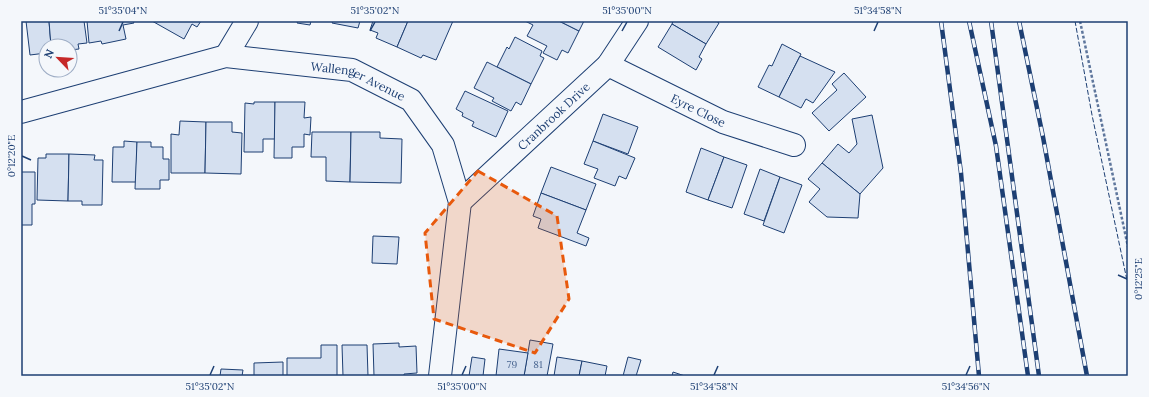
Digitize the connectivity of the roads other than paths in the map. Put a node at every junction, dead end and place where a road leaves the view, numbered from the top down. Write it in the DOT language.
graph roads {
  1 [pos="247,21"];
  2 [pos="637,21"];
  3 [pos="226,56"];
  4 [pos="608,65"];
  5 [pos="21,112"];
  6 [pos="794,145"];
  7 [pos="460,202"];
  8 [pos="440,376"];
  1 -- 3 [label="street"];
  2 -- 4 [label="street, Cranbrook Drive"];
  3 -- 5 [label="street, Wallenger Avenue"];
  3 -- 7 [label="street, Wallenger Avenue"];
  4 -- 6 [label="street, Eyre Close"];
  4 -- 7 [label="street, Cranbrook Drive"];
  7 -- 8 [label="street, Wallenger Avenue"];
}
